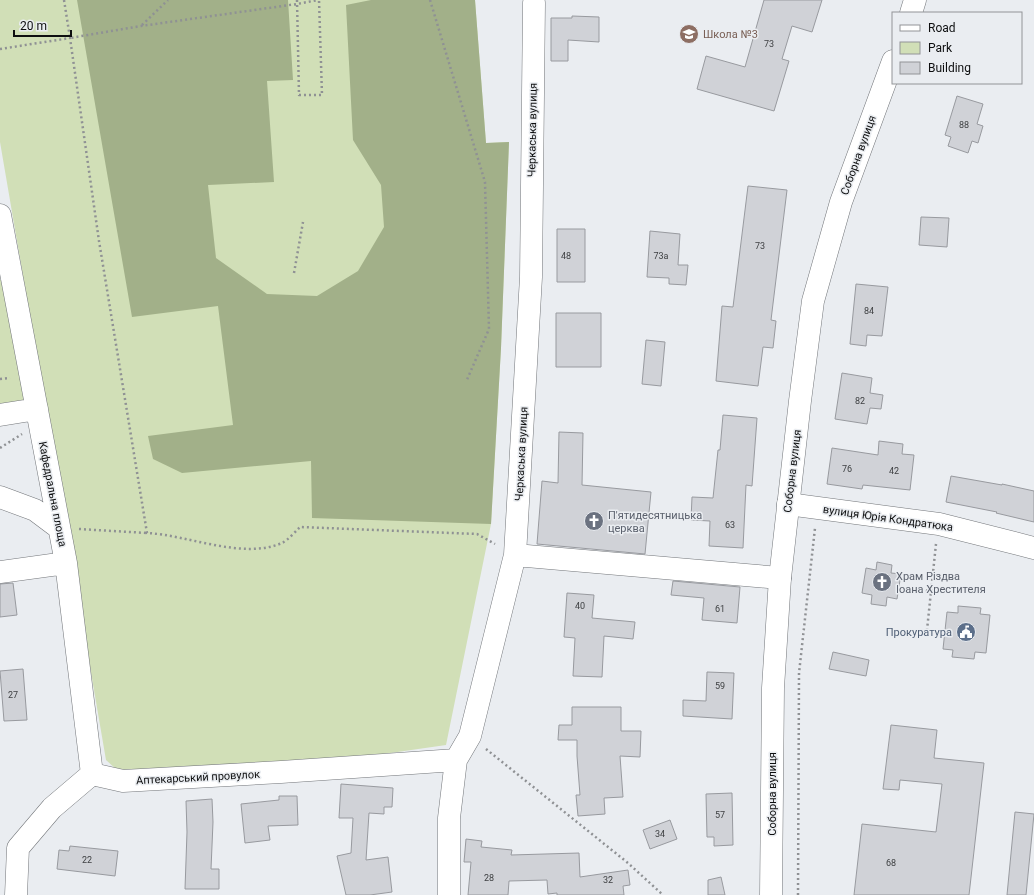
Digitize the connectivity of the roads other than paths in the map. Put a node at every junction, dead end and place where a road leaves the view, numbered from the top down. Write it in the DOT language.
graph roads {
  1 [pos="915,0"];
  2 [pos="534,3"];
  3 [pos="911,12"];
  4 [pos="892,64"];
  5 [pos="0,215"];
  6 [pos="37,409"];
  7 [pos="0,415"];
  8 [pos="0,497"];
  9 [pos="788,504"];
  10 [pos="59,528"];
  11 [pos="1034,548"];
  12 [pos="515,555"];
  13 [pos="66,563"];
  14 [pos="0,572"];
  15 [pos="780,578"];
  16 [pos="456,760"];
  17 [pos="92,774"];
  18 [pos="16,895"];
  19 [pos="448,895"];
  20 [pos="771,895"];
  1 -- 3 [label="street"];
  2 -- 12 [label="street, Черкаська вулиця"];
  4 -- 9 [label="street, Соборна вулиця"];
  5 -- 6 [label="street, Кафедральна площа"];
  6 -- 7 [label="street"];
  6 -- 10 [label="street, Кафедральна площа"];
  8 -- 10 [label="street"];
  9 -- 11 [label="street, вулиця Юрія Кондратюка"];
  9 -- 15 [label="street, Соборна вулиця"];
  10 -- 13 [label="street, Кафедральна площа"];
  12 -- 15 [label="street"];
  12 -- 16 [label="street, Черкаська вулиця"];
  13 -- 14 [label="street"];
  13 -- 17 [label="street, Кафедральна площа"];
  15 -- 20 [label="street, Соборна вулиця"];
  16 -- 17 [label="street, Аптекарський провулок"];
  16 -- 19 [label="street, Черкаська вулиця"];
  17 -- 18 [label="street"];
}
